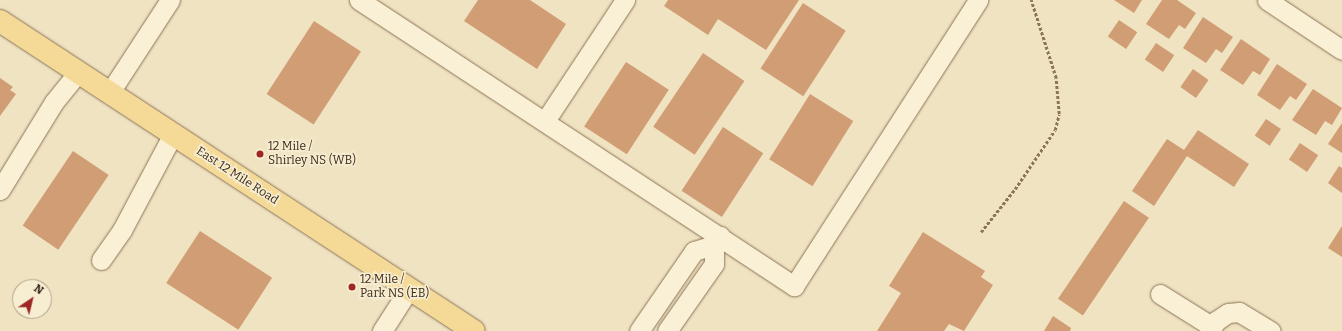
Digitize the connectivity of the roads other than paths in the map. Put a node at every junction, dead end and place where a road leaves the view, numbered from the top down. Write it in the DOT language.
graph roads {
  1 [pos="170,0"];
  2 [pos="359,0"];
  3 [pos="625,0"];
  4 [pos="978,0"];
  5 [pos="1267,0"];
  6 [pos="0,21"];
  7 [pos="1342,50"];
  8 [pos="78,72"];
  9 [pos="110,92"];
  10 [pos="544,121"];
  11 [pos="174,134"];
  12 [pos="0,190"];
  13 [pos="717,241"];
  14 [pos="101,260"];
  15 [pos="409,288"];
  16 [pos="1160,294"];
  17 [pos="1210,328"];
  18 [pos="382,331"];
  19 [pos="474,331"];
  20 [pos="639,331"];
  21 [pos="667,331"];
  22 [pos="1271,331"];
  1 -- 9 [label="street"];
  2 -- 10 [label="street"];
  3 -- 10 [label="street"];
  4 -- 13 [label="street"];
  5 -- 7 [label="street"];
  6 -- 8 [label="main road, East 12 Mile Road"];
  8 -- 9 [label="main road, East 12 Mile Road"];
  8 -- 12 [label="street"];
  9 -- 11 [label="main road, East 12 Mile Road"];
  10 -- 13 [label="street"];
  11 -- 14 [label="street"];
  11 -- 15 [label="main road, East 12 Mile Road"];
  13 -- 20 [label="street"];
  13 -- 21 [label="street"];
  15 -- 18 [label="street"];
  15 -- 19 [label="main road, East 12 Mile Road"];
  16 -- 17 [label="street"];
  17 -- 22 [label="street"];
}
